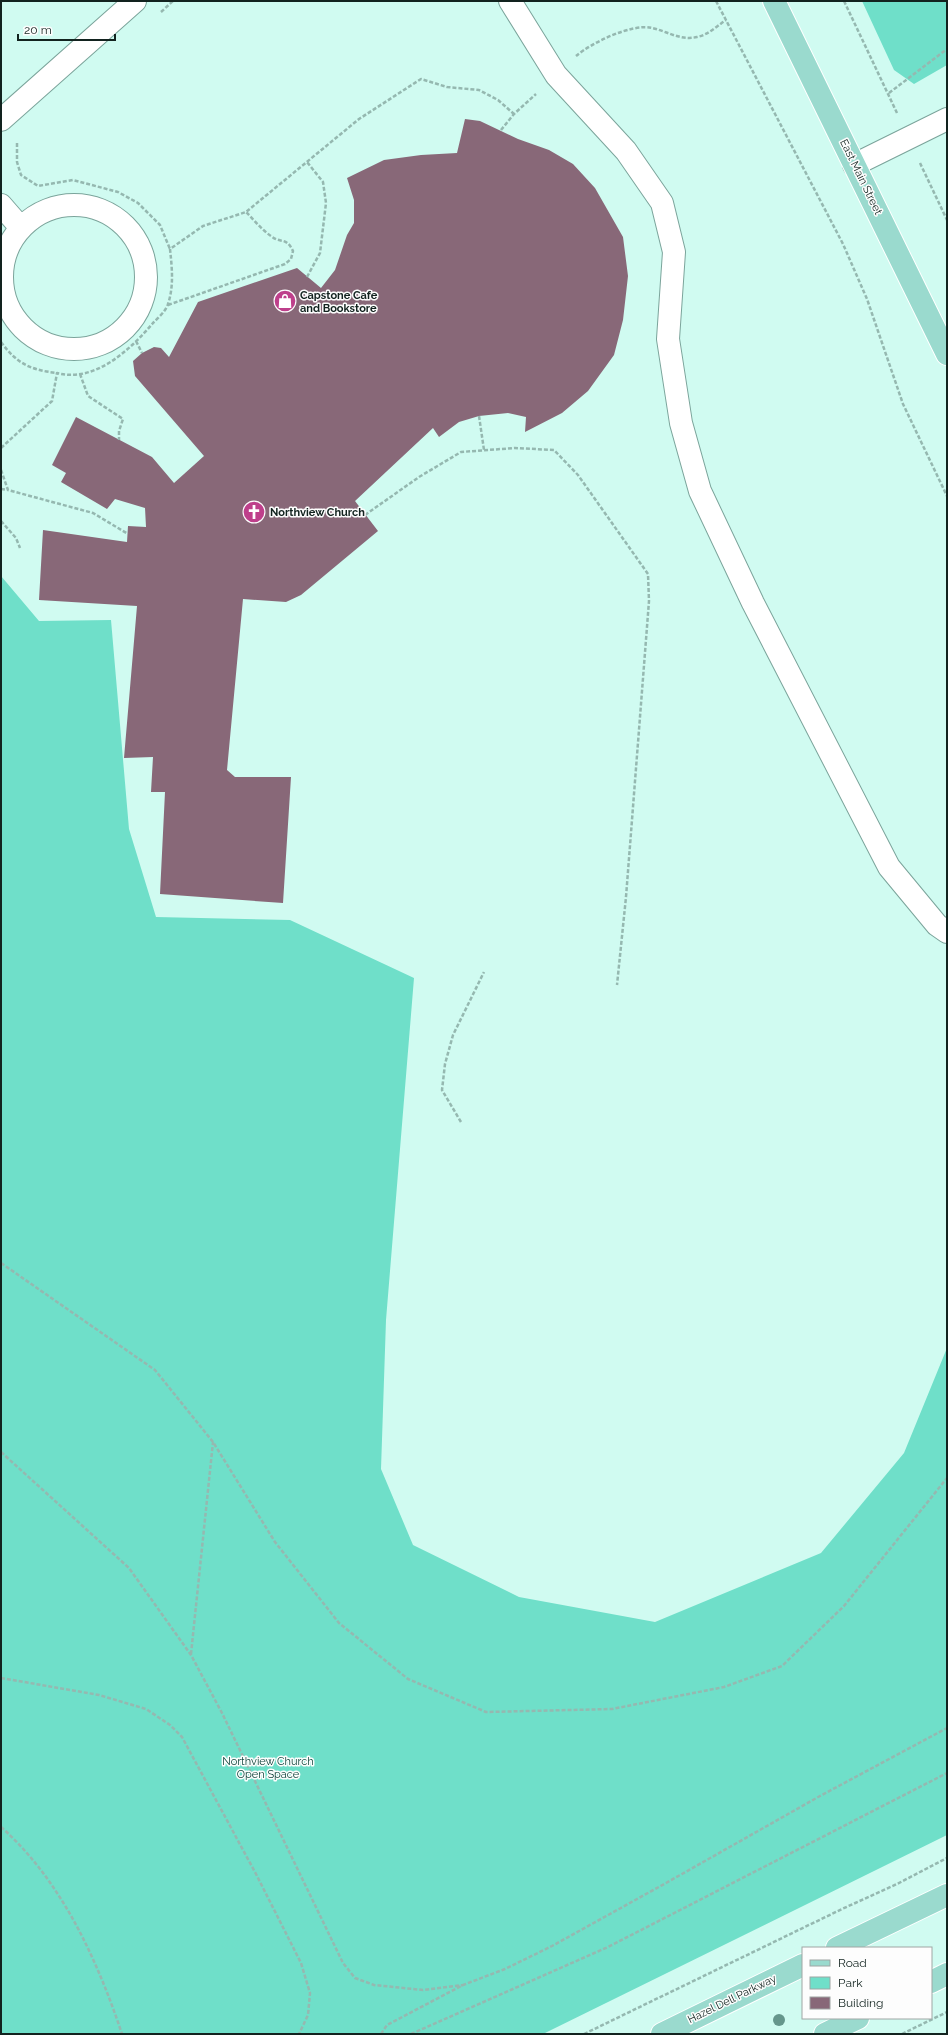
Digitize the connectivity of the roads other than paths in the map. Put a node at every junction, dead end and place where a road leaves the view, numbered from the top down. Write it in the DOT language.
graph roads {
  1 [pos="135,1"];
  2 [pos="774,1"];
  3 [pos="513,2"];
  4 [pos="947,119"];
  5 [pos="1,120"];
  6 [pos="854,165"];
  7 [pos="1,205"];
  8 [pos="21,228"];
  9 [pos="947,354"];
  10 [pos="947,932"];
  11 [pos="947,1895"];
  12 [pos="839,1947"];
  13 [pos="802,1964"];
  14 [pos="947,1974"];
  15 [pos="932,1982"];
  16 [pos="856,2019"];
  17 [pos="662,2034"];
  18 [pos="825,2034"];
  1 -- 5 [label="street"];
  2 -- 6 [label="main road, East Main Street"];
  3 -- 10 [label="street"];
  4 -- 6 [label="street"];
  6 -- 9 [label="main road, East Main Street"];
  7 -- 8 [label="street"];
  8 -- 8 [label="street"];
  11 -- 12 [label="main road"];
  13 -- 17 [label="main road, Hazel Dell Parkway"];
  14 -- 15 [label="main road"];
  16 -- 18 [label="main road"];
}
